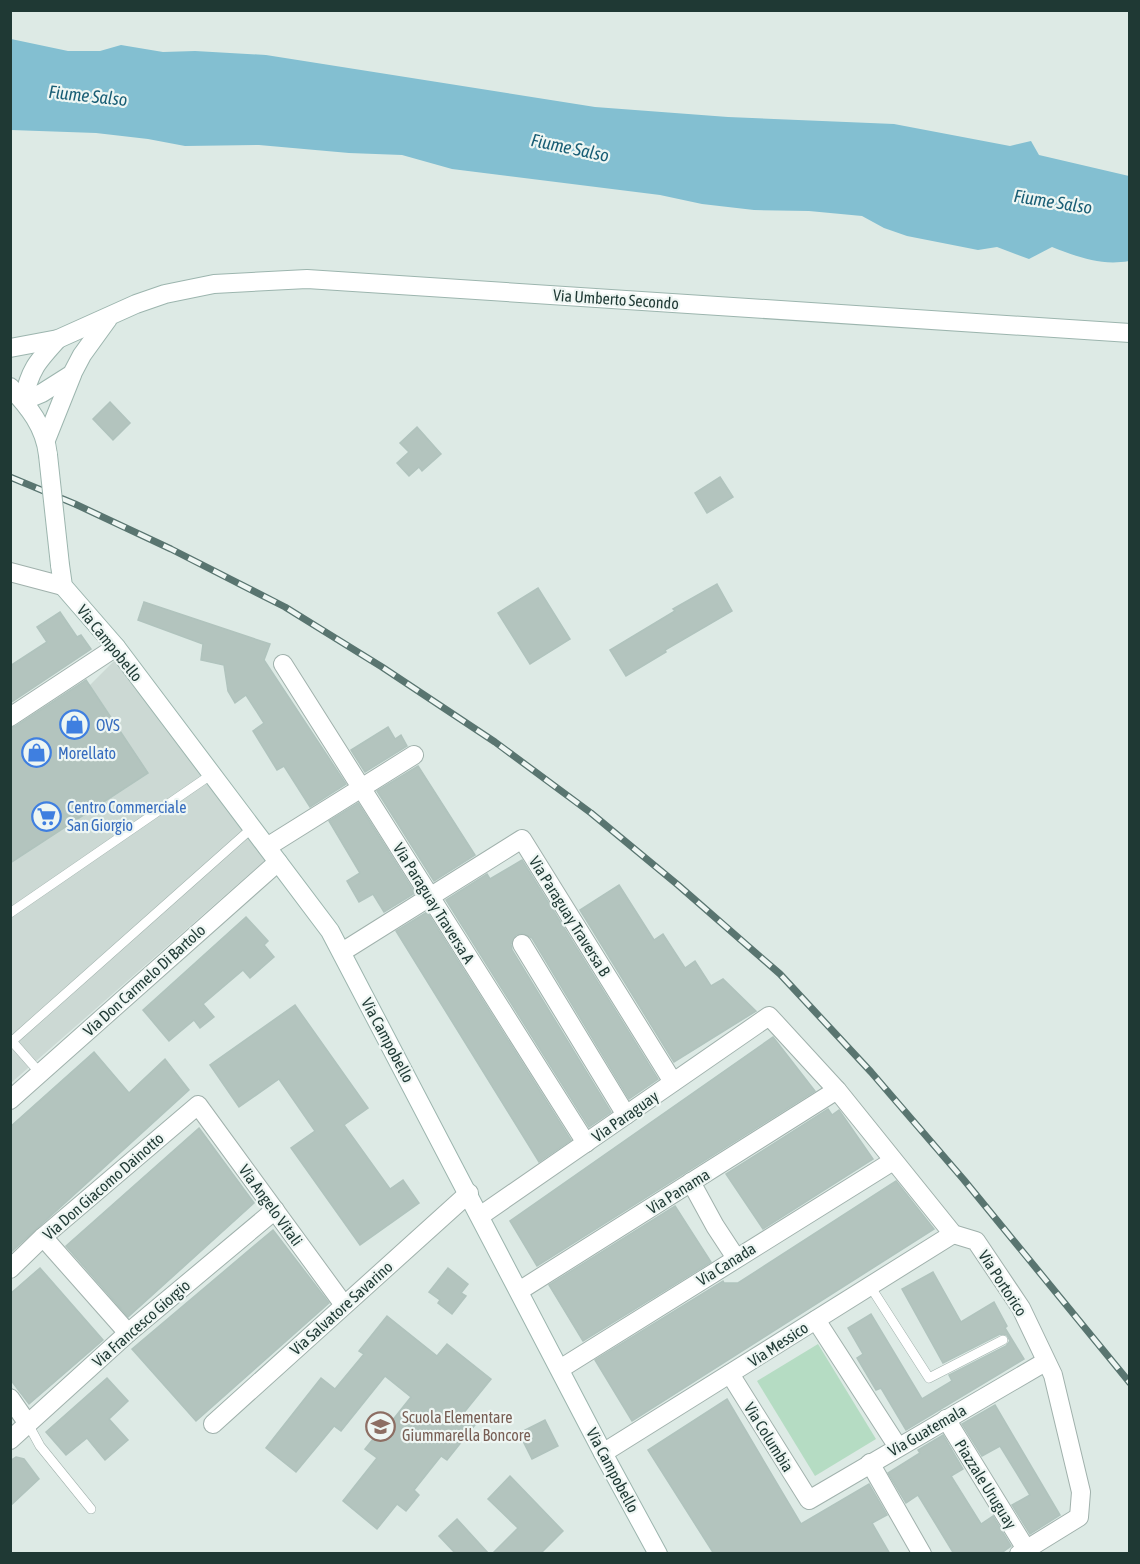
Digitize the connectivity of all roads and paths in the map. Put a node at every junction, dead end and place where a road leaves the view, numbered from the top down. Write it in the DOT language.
graph roads {
  1 [pos="109,318"];
  2 [pos="1130,333"];
  3 [pos="58,339"];
  4 [pos="10,348"];
  5 [pos="72,374"];
  6 [pos="10,387"];
  7 [pos="23,401"];
  8 [pos="47,448"];
  9 [pos="10,572"];
  10 [pos="63,586"];
  11 [pos="116,647"];
  12 [pos="283,664"];
  13 [pos="10,717"];
  14 [pos="414,755"];
  15 [pos="212,774"];
  16 [pos="361,788"];
  17 [pos="252,828"];
  18 [pos="267,847"];
  19 [pos="278,862"];
  20 [pos="430,897"];
  21 [pos="10,913"];
  22 [pos="522,944"];
  23 [pos="342,952"];
  24 [pos="769,1016"];
  25 [pos="11,1041"];
  26 [pos="40,1073"];
  27 [pos="673,1083"];
  28 [pos="837,1090"];
  29 [pos="10,1100"];
  30 [pos="198,1106"];
  31 [pos="626,1115"];
  32 [pos="586,1143"];
  33 [pos="893,1161"];
  34 [pos="691,1182"];
  35 [pos="469,1193"];
  36 [pos="274,1210"];
  37 [pos="480,1216"];
  38 [pos="953,1234"];
  39 [pos="43,1237"];
  40 [pos="736,1258"];
  41 [pos="10,1269"];
  42 [pos="870,1286"];
  43 [pos="519,1291"];
  44 [pos="344,1305"];
  45 [pos="816,1320"];
  46 [pos="128,1333"];
  47 [pos="1003,1340"];
  48 [pos="1046,1362"];
  49 [pos="560,1369"];
  50 [pos="730,1374"];
  51 [pos="10,1398"];
  52 [pos="946,1419"];
  53 [pos="28,1424"];
  54 [pos="213,1424"];
  55 [pos="10,1440"];
  56 [pos="898,1447"];
  57 [pos="603,1453"];
  58 [pos="870,1463"];
  59 [pos="809,1500"];
  60 [pos="91,1509"];
  61 [pos="1023,1551"];
  62 [pos="658,1554"];
  63 [pos="922,1554"];
  1 -- 2 [label="street, Via Umberto Secondo"];
  1 -- 3 [label="street, Via Umberto Secondo"];
  1 -- 5 [label="street"];
  3 -- 4 [label="street"];
  3 -- 7 [label="street"];
  5 -- 7 [label="street"];
  5 -- 8 [label="street"];
  6 -- 7 [label="street"];
  7 -- 8 [label="street"];
  8 -- 10 [label="street, bridge"];
  9 -- 10 [label="street"];
  10 -- 11 [label="street, Via Campobello"];
  11 -- 13 [label="street"];
  11 -- 15 [label="street, Via Campobello"];
  12 -- 16 [label="street, Via Paraguay Traversa A"];
  14 -- 16 [label="street"];
  15 -- 17 [label="street, Via Campobello"];
  15 -- 21 [label="lane"];
  16 -- 18 [label="street"];
  16 -- 20 [label="street, Via Paraguay Traversa A"];
  17 -- 18 [label="street, Via Campobello"];
  17 -- 25 [label="lane"];
  18 -- 19 [label="street, Via Campobello"];
  19 -- 23 [label="street, Via Campobello"];
  19 -- 26 [label="street, Via Don Carmelo Di Bartolo"];
  20 -- 23 [label="street, Via Paraguay Traversa B"];
  20 -- 27 [label="street, Via Paraguay Traversa B"];
  20 -- 32 [label="street, Via Paraguay Traversa A"];
  22 -- 31 [label="street"];
  23 -- 35 [label="street, Via Campobello"];
  24 -- 27 [label="street, Via Paraguay"];
  24 -- 28 [label="street, Via Portorico"];
  25 -- 26 [label="lane"];
  26 -- 29 [label="street, Via Don Carmelo Di Bartolo"];
  27 -- 31 [label="street, Via Paraguay"];
  28 -- 33 [label="street, Via Portorico"];
  28 -- 34 [label="street, Via Panama"];
  30 -- 36 [label="street, Via Angelo Vitali"];
  30 -- 39 [label="street, Via Don Giacomo Dainotto"];
  31 -- 32 [label="street, Via Paraguay"];
  32 -- 37 [label="street, Via Paraguay"];
  33 -- 38 [label="street, Via Portorico"];
  33 -- 40 [label="street, Via Canada"];
  34 -- 40 [label="street"];
  34 -- 43 [label="street, Via Panama"];
  35 -- 37 [label="street, Via Campobello"];
  35 -- 44 [label="street, Via Salvatore Savarino"];
  36 -- 44 [label="street, Via Angelo Vitali"];
  36 -- 46 [label="street, Via Francesco Giorgio"];
  37 -- 43 [label="street, Via Campobello"];
  38 -- 42 [label="street, Via Messico"];
  38 -- 48 [label="street, Via Portorico"];
  39 -- 41 [label="street, Via Don Giacomo Dainotto"];
  39 -- 46 [label="street"];
  40 -- 49 [label="street, Via Canada"];
  42 -- 45 [label="street, Via Messico"];
  42 -- 47 [label="lane"];
  43 -- 49 [label="street, Via Campobello"];
  44 -- 54 [label="street, Via Salvatore Savarino"];
  45 -- 50 [label="street, Via Messico"];
  45 -- 56 [label="street"];
  46 -- 53 [label="street, Via Francesco Giorgio"];
  48 -- 52 [label="street, Via Guatemala"];
  48 -- 61 [label="street, Via Portorico"];
  49 -- 57 [label="street, Via Campobello"];
  50 -- 57 [label="street, Via Messico"];
  50 -- 59 [label="street, Via Columbia"];
  51 -- 53 [label="street"];
  52 -- 56 [label="street, Via Guatemala"];
  52 -- 61 [label="street, Piazzale Uruguay"];
  53 -- 55 [label="street, Via Francesco Giorgio"];
  53 -- 60 [label="lane"];
  56 -- 58 [label="street, Via Guatemala"];
  57 -- 62 [label="street, Via Campobello"];
  58 -- 59 [label="street, Via Guatemala"];
  58 -- 63 [label="street"];
}
